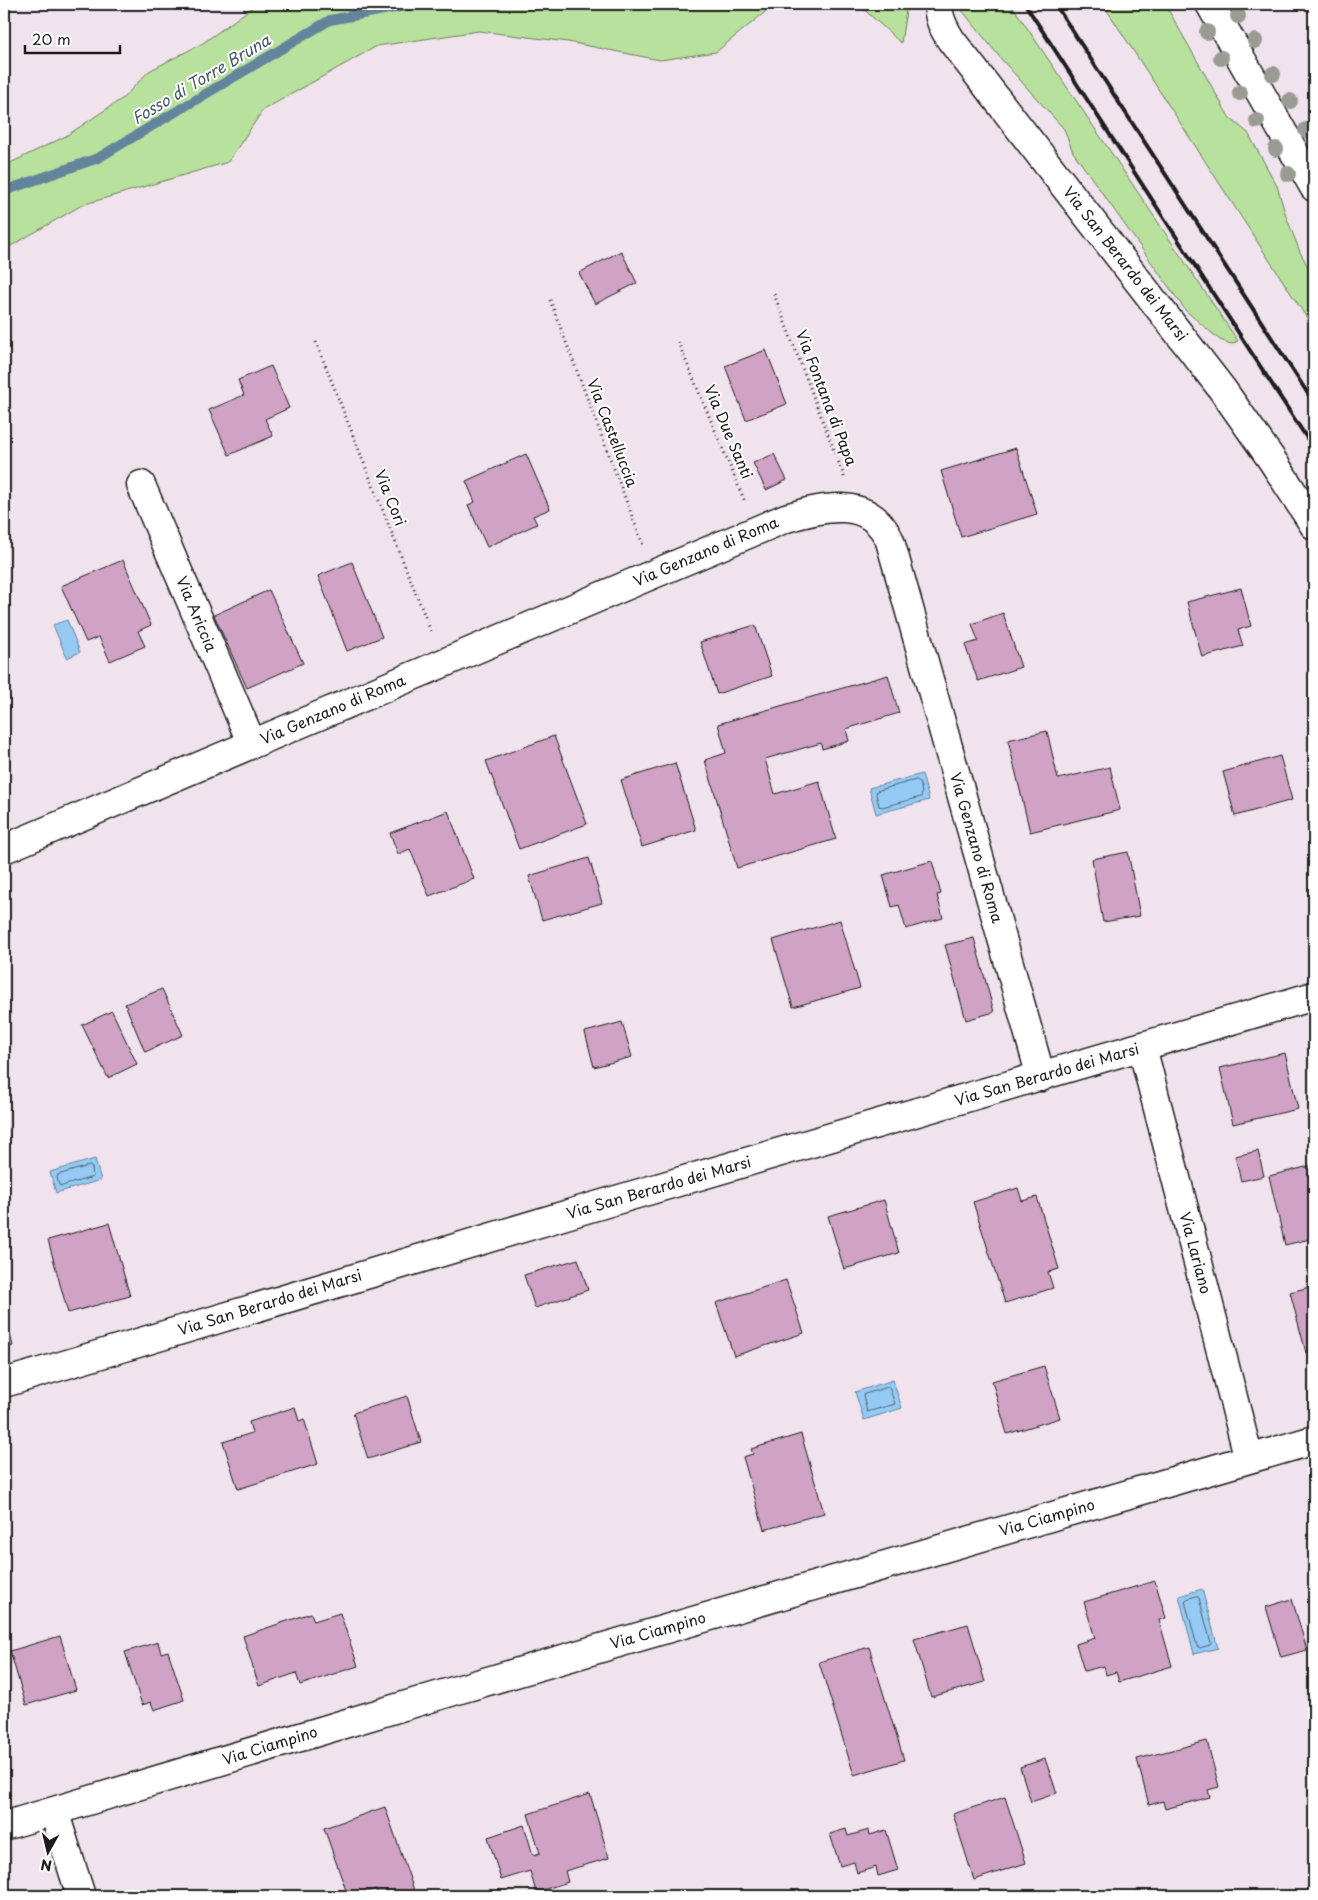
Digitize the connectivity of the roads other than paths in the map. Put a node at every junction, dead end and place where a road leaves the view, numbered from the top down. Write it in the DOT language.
graph roads {
  1 [pos="939,4"];
  2 [pos="1210,4"];
  3 [pos="1314,187"];
  4 [pos="141,485"];
  5 [pos="1314,525"];
  6 [pos="252,744"];
  7 [pos="4,849"];
  8 [pos="1314,996"];
  9 [pos="1142,1047"];
  10 [pos="1041,1077"];
  11 [pos="4,1383"];
  12 [pos="1314,1440"];
  13 [pos="1248,1459"];
  14 [pos="54,1811"];
  15 [pos="4,1826"];
  16 [pos="81,1896"];
  1 -- 5 [label="street, Via San Berardo dei Marsi"];
  2 -- 3 [label="street"];
  4 -- 6 [label="street, Via Ariccia"];
  6 -- 7 [label="street, Via Genzano di Roma"];
  6 -- 10 [label="street, Via Genzano di Roma"];
  8 -- 9 [label="street, Via San Berardo dei Marsi"];
  9 -- 10 [label="street, Via San Berardo dei Marsi"];
  9 -- 13 [label="street, Via Lariano"];
  10 -- 11 [label="street, Via San Berardo dei Marsi"];
  12 -- 13 [label="street, Via Ciampino"];
  13 -- 14 [label="street, Via Ciampino"];
  14 -- 15 [label="street, Via Ciampino"];
  14 -- 16 [label="street"];
}
